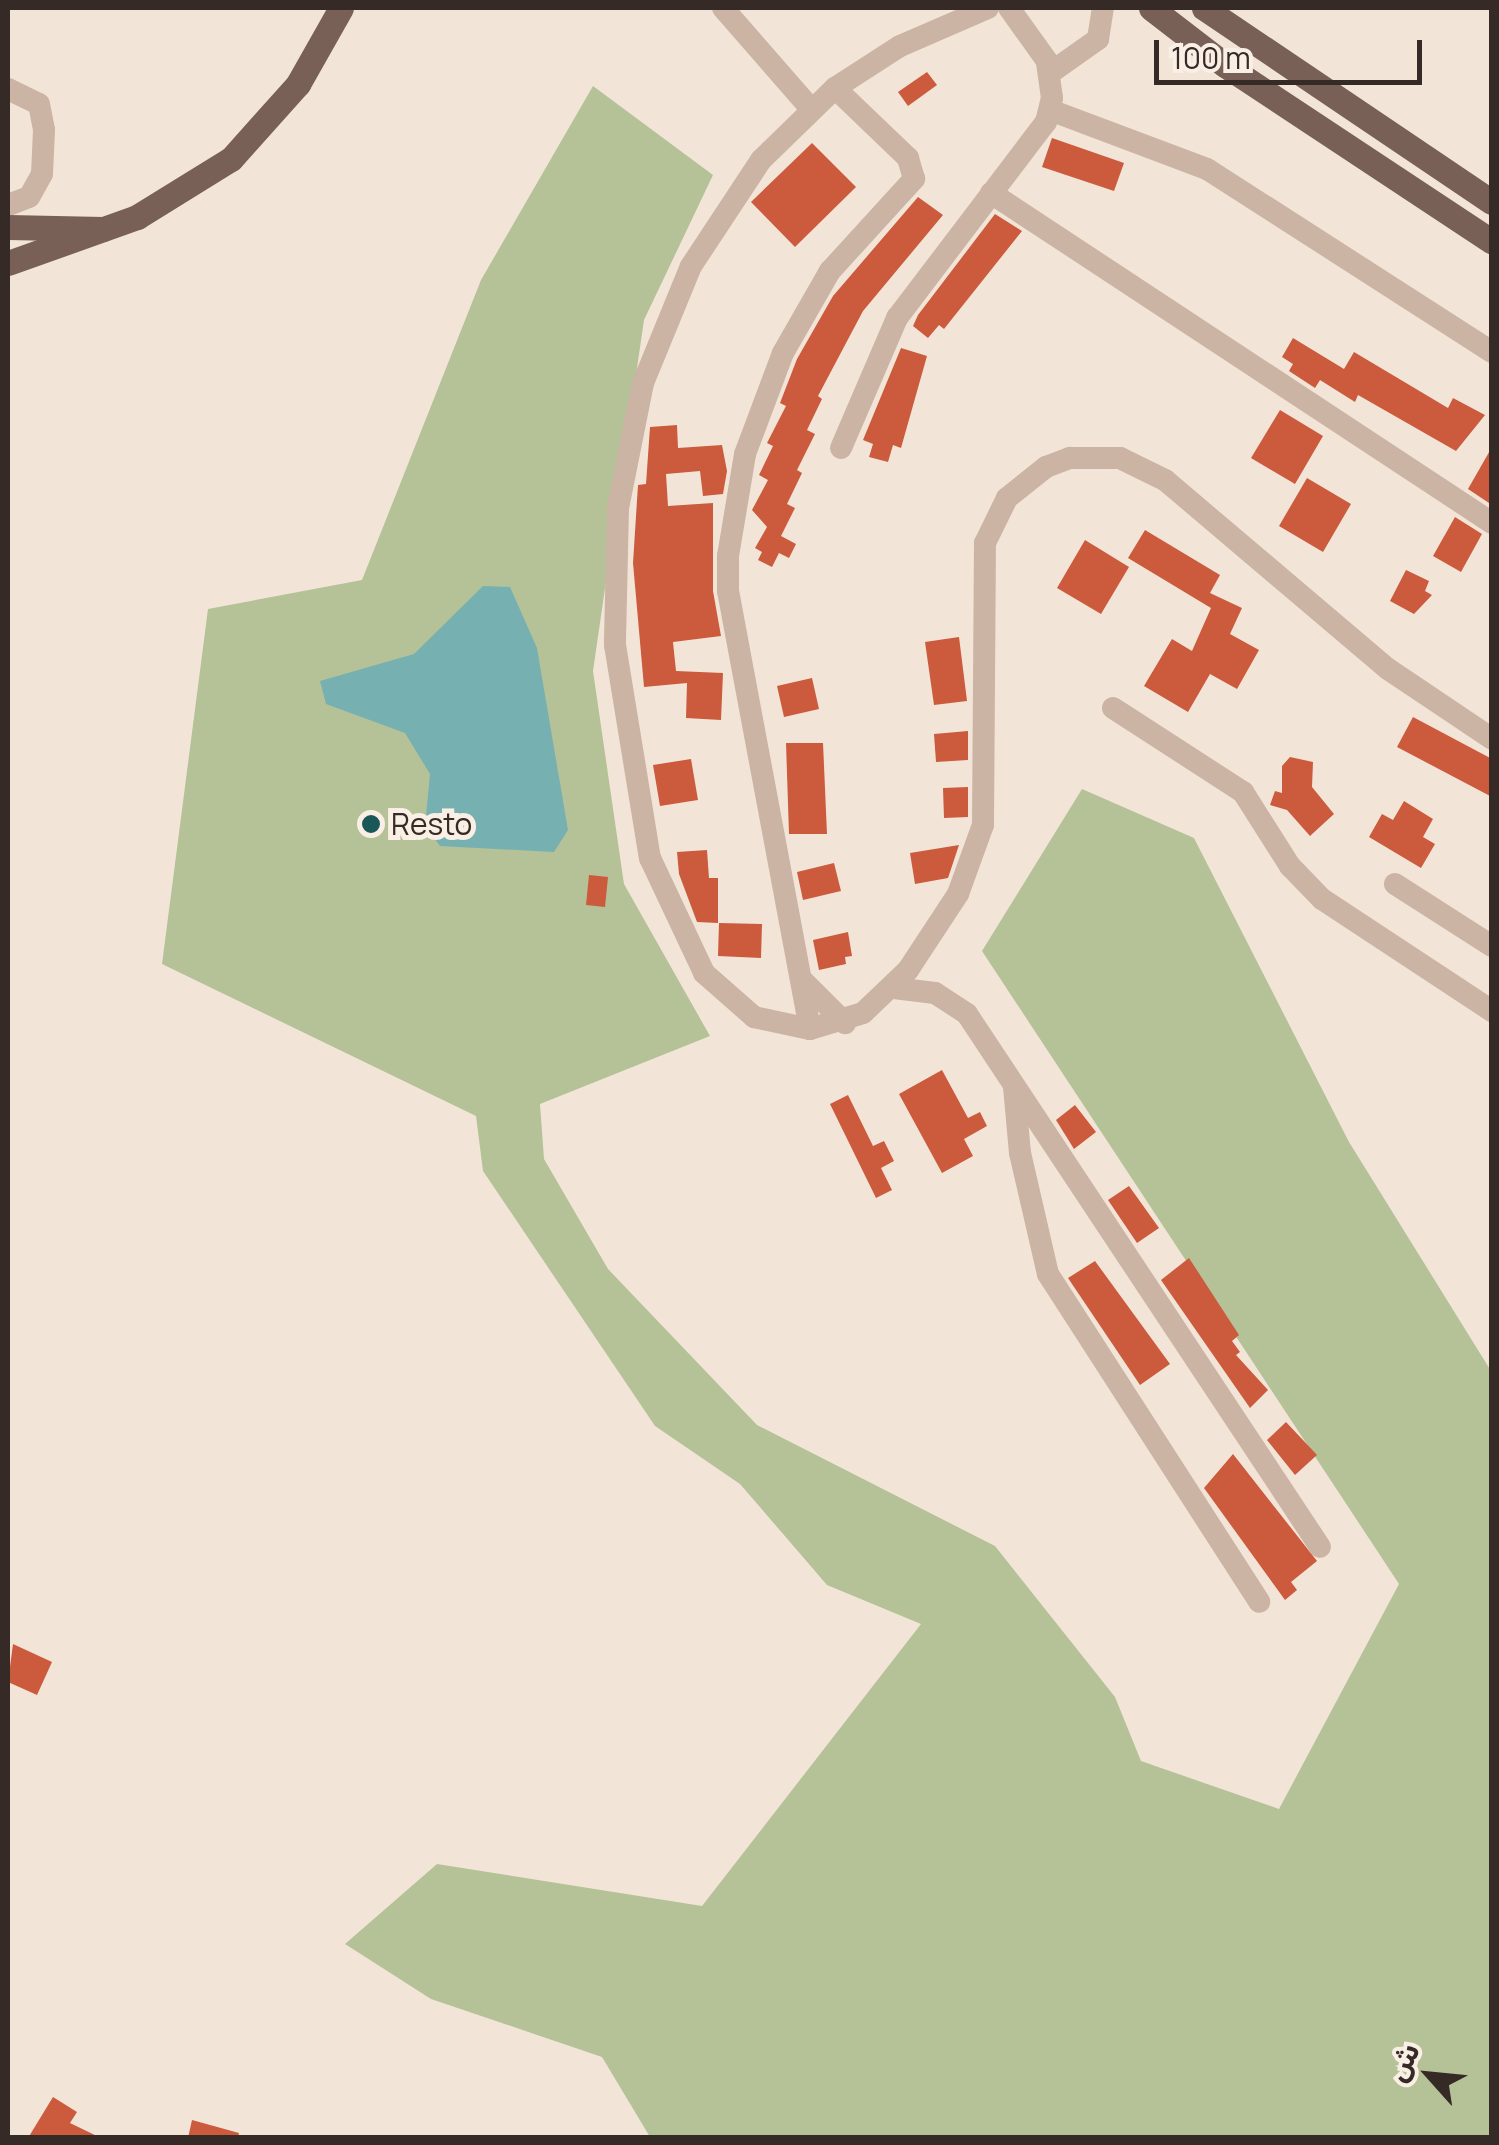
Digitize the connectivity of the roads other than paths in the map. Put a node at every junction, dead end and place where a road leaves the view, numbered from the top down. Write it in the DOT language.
graph roads {
  1 [pos="351,8"];
  2 [pos="988,8"];
  3 [pos="1008,8"];
  4 [pos="1103,8"];
  5 [pos="1152,8"];
  6 [pos="1204,8"];
  7 [pos="728,9"];
  8 [pos="336,17"];
  9 [pos="1050,73"];
  10 [pos="834,88"];
  11 [pos="8,89"];
  12 [pos="810,109"];
  13 [pos="1050,110"];
  14 [pos="990,193"];
  15 [pos="1492,202"];
  16 [pos="8,206"];
  17 [pos="8,227"];
  18 [pos="108,230"];
  19 [pos="1492,242"];
  20 [pos="8,264"];
  21 [pos="1492,352"];
  22 [pos="841,448"];
  23 [pos="1492,523"];
  24 [pos="1113,708"];
  25 [pos="1492,739"];
  26 [pos="1395,884"];
  27 [pos="1492,946"];
  28 [pos="802,979"];
  29 [pos="894,988"];
  30 [pos="1492,1011"];
  31 [pos="845,1023"];
  32 [pos="810,1030"];
  33 [pos="1014,1083"];
  34 [pos="1320,1546"];
  35 [pos="1259,1602"];
  1 -- 8 [label="street"];
  2 -- 10 [label="street"];
  3 -- 9 [label="street"];
  4 -- 9 [label="street"];
  5 -- 19 [label="main road"];
  6 -- 15 [label="main road"];
  7 -- 12 [label="street"];
  8 -- 18 [label="main road"];
  9 -- 13 [label="street"];
  10 -- 12 [label="street"];
  10 -- 28 [label="street"];
  11 -- 16 [label="street"];
  12 -- 32 [label="street"];
  13 -- 14 [label="street"];
  13 -- 21 [label="street"];
  14 -- 22 [label="street"];
  14 -- 23 [label="street"];
  17 -- 18 [label="main road"];
  18 -- 20 [label="main road"];
  24 -- 30 [label="street"];
  25 -- 29 [label="street"];
  26 -- 27 [label="street"];
  28 -- 31 [label="street"];
  28 -- 32 [label="street"];
  29 -- 31 [label="street"];
  29 -- 33 [label="street"];
  31 -- 32 [label="street"];
  33 -- 34 [label="street"];
  33 -- 35 [label="street"];
}
